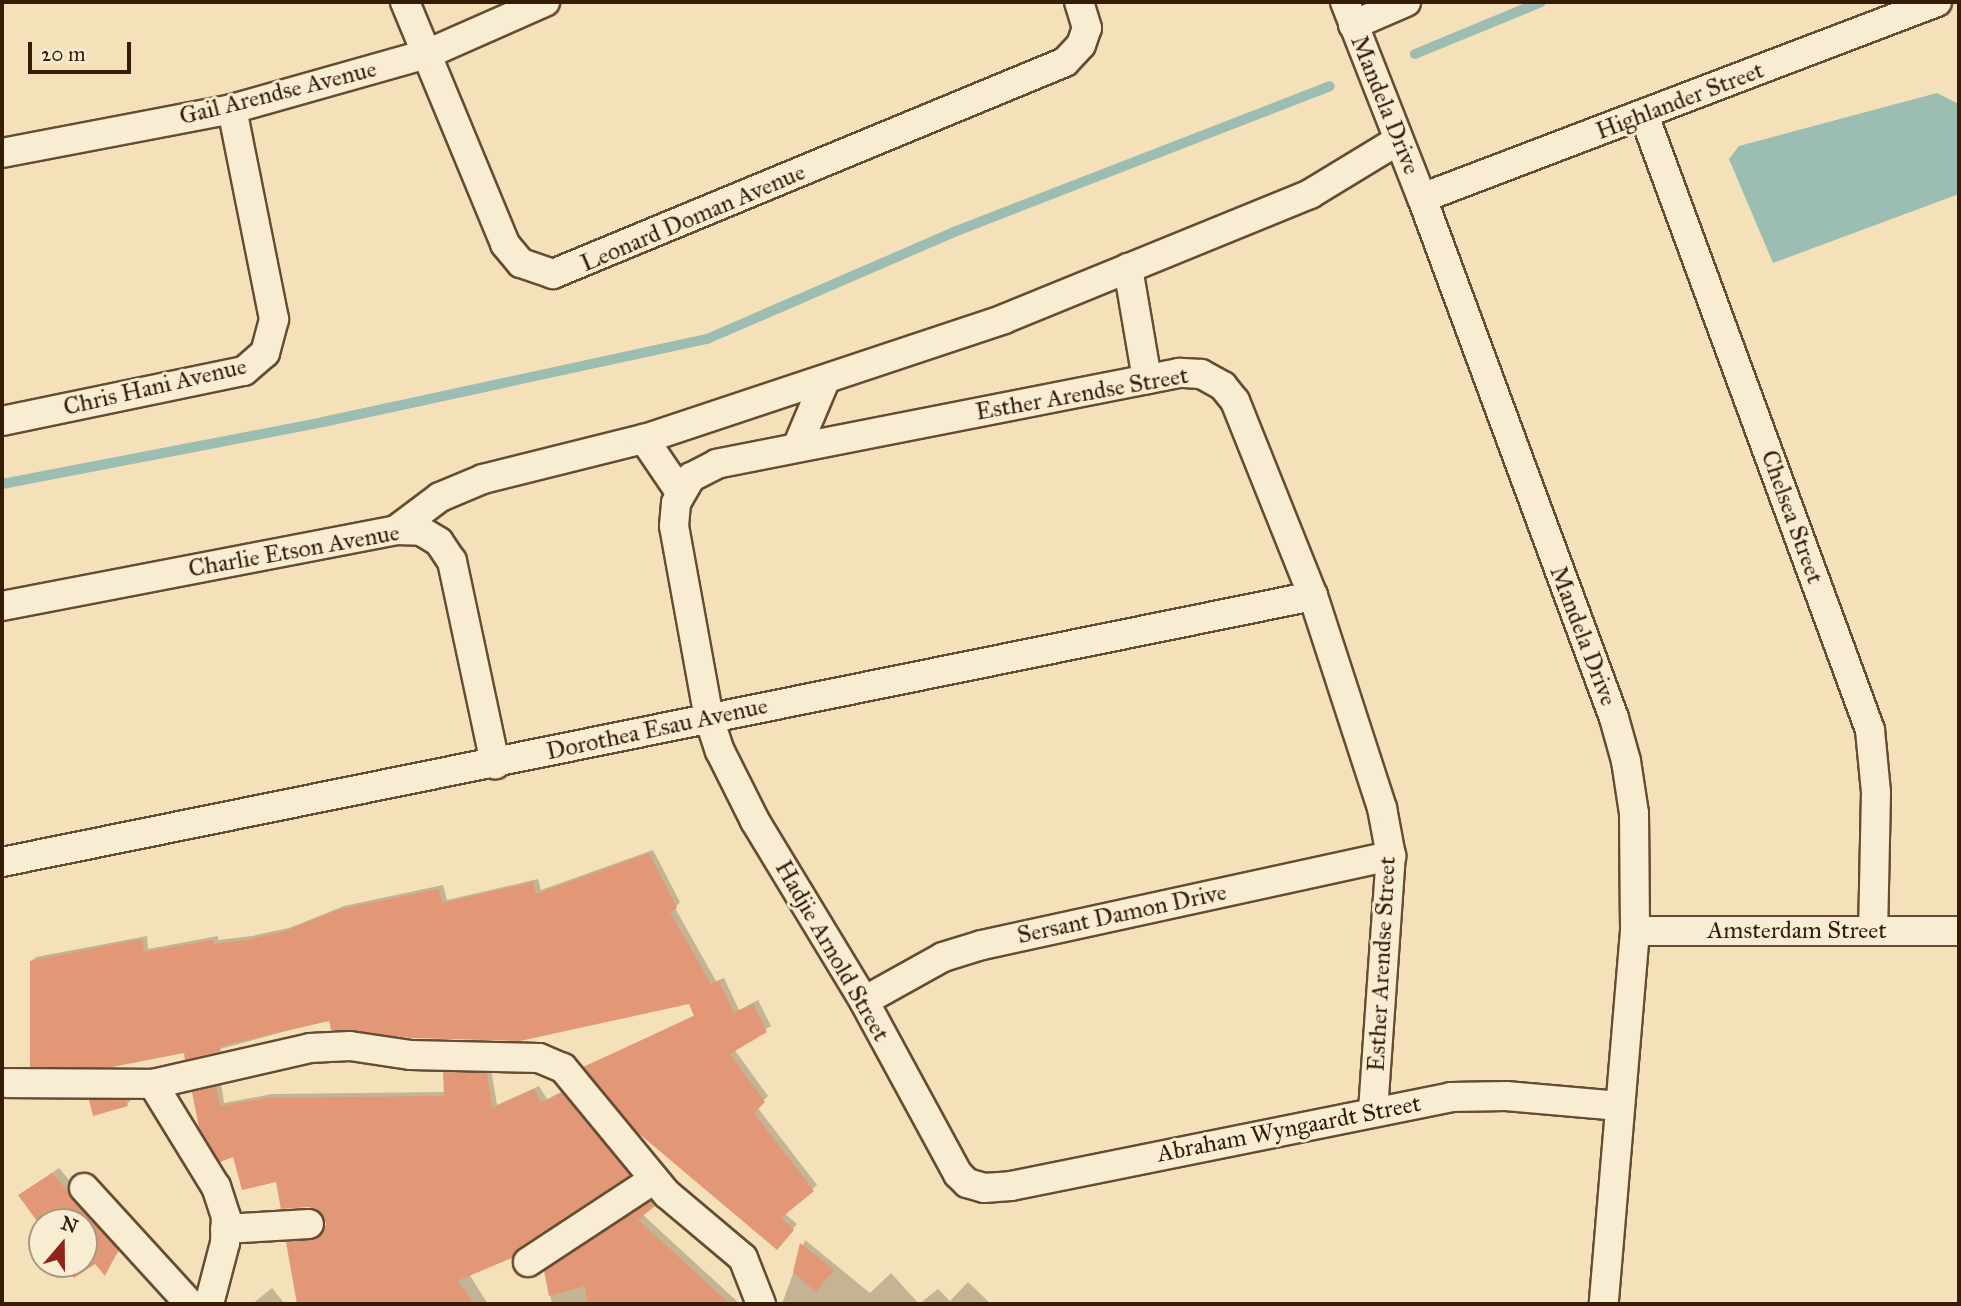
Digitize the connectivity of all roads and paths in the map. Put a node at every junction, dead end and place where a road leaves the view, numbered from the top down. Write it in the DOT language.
graph roads {
  1 [pos="405,2"];
  2 [pos="545,2"];
  3 [pos="1079,2"];
  4 [pos="1406,2"];
  5 [pos="1937,2"];
  6 [pos="1353,24"];
  7 [pos="427,54"];
  8 [pos="232,109"];
  9 [pos="1644,115"];
  10 [pos="1397,141"];
  11 [pos="2,153"];
  12 [pos="1422,198"];
  13 [pos="1128,268"];
  14 [pos="1147,379"];
  15 [pos="824,383"];
  16 [pos="2,421"];
  17 [pos="644,439"];
  18 [pos="797,447"];
  19 [pos="680,492"];
  20 [pos="396,530"];
  21 [pos="1313,596"];
  22 [pos="2,606"];
  23 [pos="709,718"];
  24 [pos="495,764"];
  25 [pos="1391,856"];
  26 [pos="2,862"];
  27 [pos="1635,931"];
  28 [pos="1873,931"];
  29 [pos="1959,931"];
  30 [pos="864,1001"];
  31 [pos="7,1083"];
  32 [pos="153,1084"];
  33 [pos="1620,1107"];
  34 [pos="1373,1111"];
  35 [pos="963,1179"];
  36 [pos="653,1180"];
  37 [pos="84,1188"];
  38 [pos="309,1224"];
  39 [pos="225,1229"];
  40 [pos="528,1262"];
  41 [pos="190,1304"];
  42 [pos="209,1304"];
  43 [pos="761,1304"];
  44 [pos="1604,1304"];
  1 -- 7 [label="street, Leonard Doman Avenue"];
  2 -- 7 [label="street, Gail Arendse Avenue"];
  3 -- 7 [label="street, Leonard Doman Avenue"];
  4 -- 6 [label="street"];
  5 -- 9 [label="street, Highlander Street"];
  6 -- 10 [label="street, Mandela Drive"];
  7 -- 8 [label="street, Gail Arendse Avenue"];
  8 -- 11 [label="street, Gail Arendse Avenue"];
  8 -- 16 [label="street, Chris Hani Avenue"];
  9 -- 12 [label="street, Highlander Street"];
  9 -- 28 [label="street, Chelsea Street"];
  10 -- 12 [label="street, Mandela Drive"];
  10 -- 13 [label="street"];
  12 -- 27 [label="street, Mandela Drive"];
  13 -- 14 [label="street"];
  13 -- 15 [label="street"];
  14 -- 18 [label="street, Esther Arendse Street"];
  14 -- 21 [label="street, Esther Arendse Street"];
  15 -- 17 [label="street"];
  15 -- 18 [label="street"];
  17 -- 19 [label="street"];
  17 -- 20 [label="street"];
  18 -- 19 [label="street, Esther Arendse Street"];
  19 -- 23 [label="street"];
  20 -- 22 [label="street, Charlie Etson Avenue"];
  20 -- 24 [label="street, Charlie Etson Avenue"];
  21 -- 23 [label="street, Dorothea Esau Avenue"];
  21 -- 25 [label="street, Esther Arendse Street"];
  23 -- 24 [label="street, Dorothea Esau Avenue"];
  23 -- 30 [label="street, Hadjie Arnold Street"];
  24 -- 26 [label="street, Dorothea Esau Avenue"];
  25 -- 30 [label="street, Sersant Damon Drive"];
  25 -- 34 [label="street, Esther Arendse Street"];
  27 -- 28 [label="street, Amsterdam Street"];
  27 -- 33 [label="street, Mandela Drive"];
  28 -- 29 [label="street, Amsterdam Street"];
  30 -- 35 [label="street, Hadjie Arnold Street"];
  31 -- 32 [label="street"];
  32 -- 36 [label="street"];
  32 -- 39 [label="street"];
  33 -- 34 [label="street, Abraham Wyngaardt Street"];
  33 -- 44 [label="street, Mandela Drive"];
  34 -- 35 [label="street, Abraham Wyngaardt Street"];
  36 -- 40 [label="street"];
  36 -- 43 [label="street"];
  37 -- 41 [label="street"];
  38 -- 39 [label="street"];
  39 -- 42 [label="street"];
}
